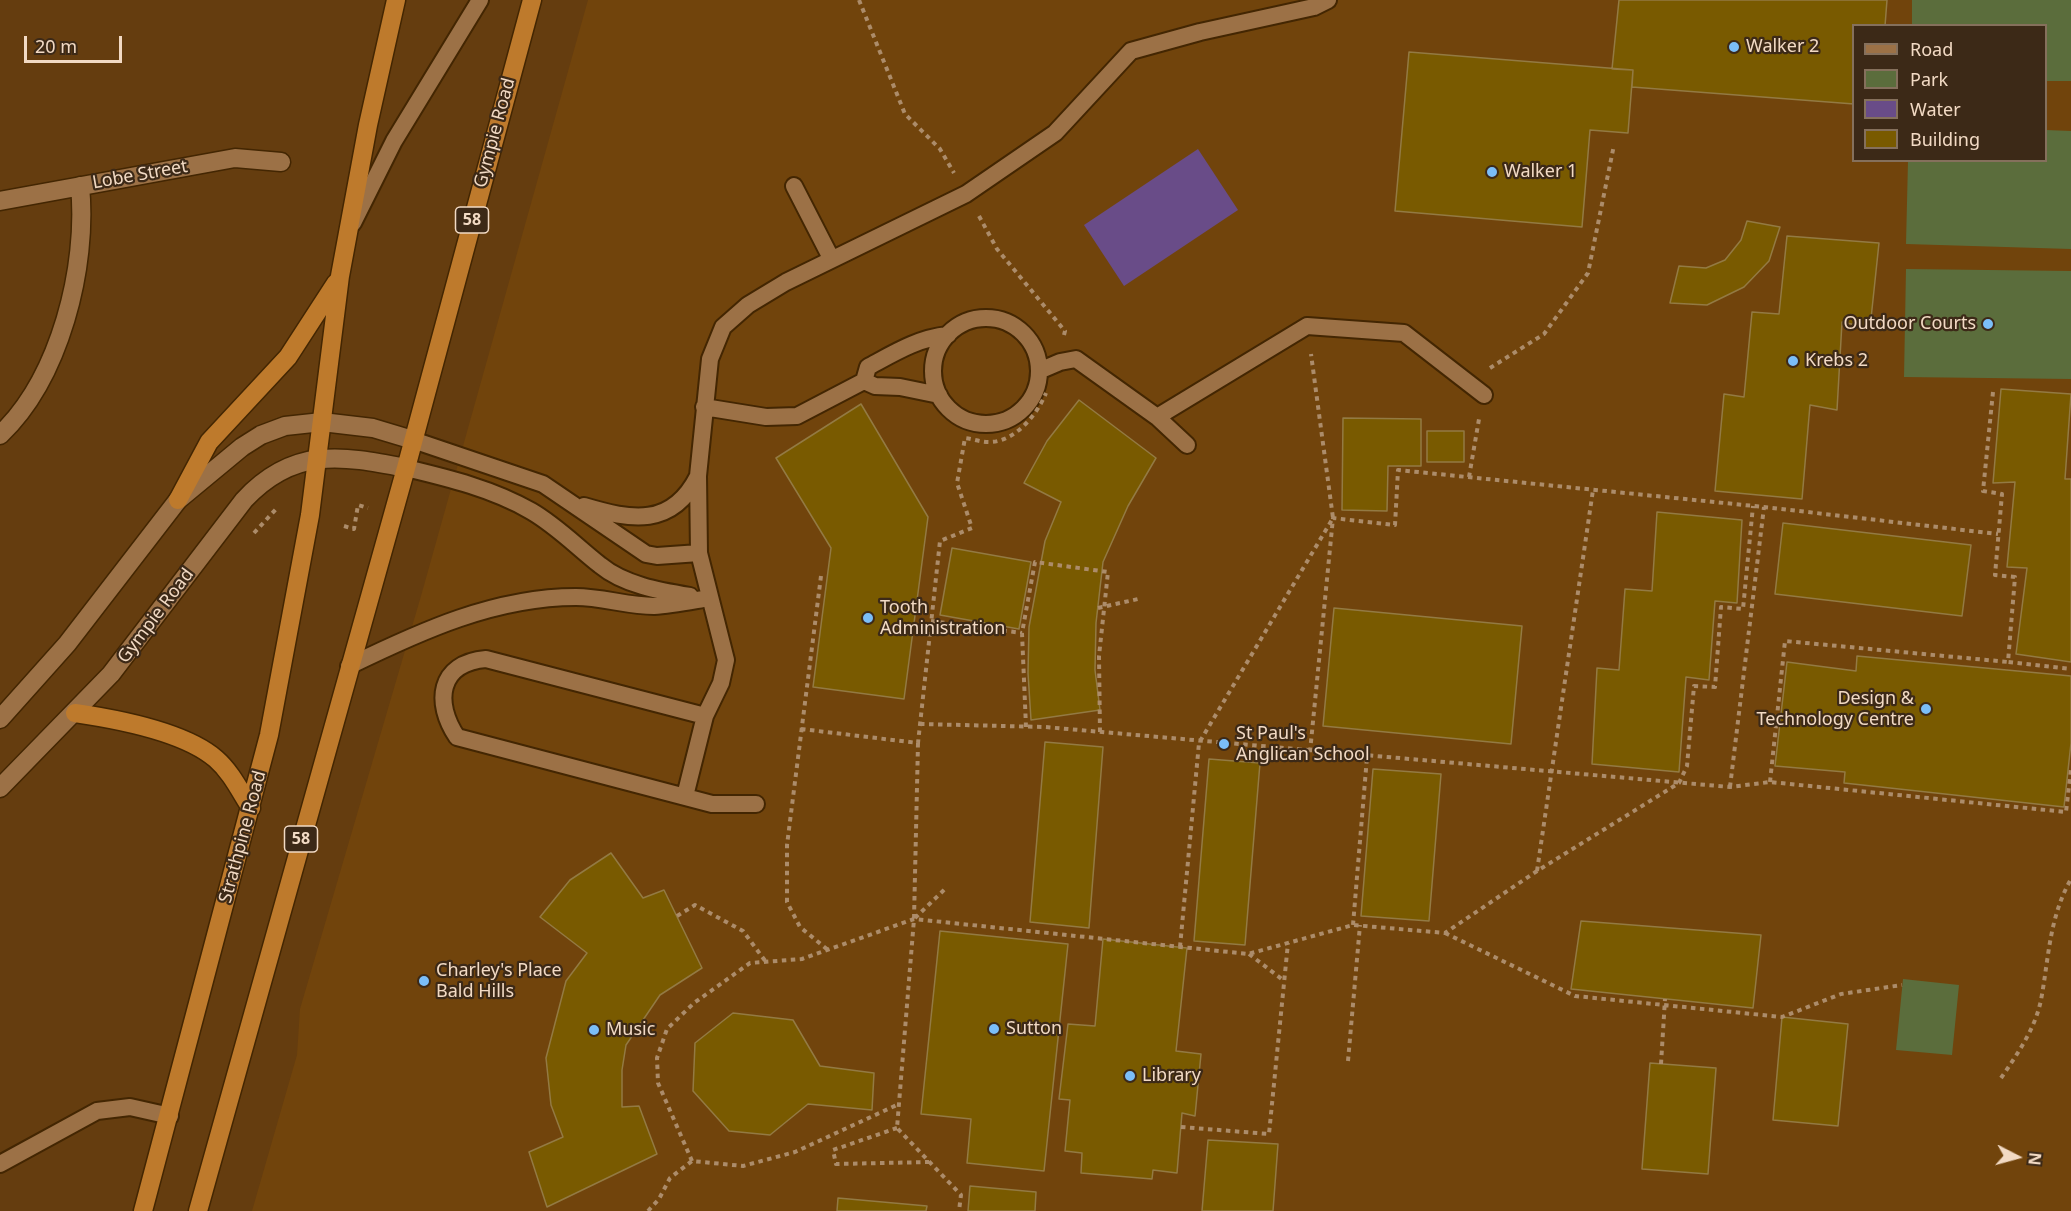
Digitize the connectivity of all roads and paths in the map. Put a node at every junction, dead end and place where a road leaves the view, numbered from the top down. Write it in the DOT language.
graph roads {
  1 [pos="396,0"];
  2 [pos="480,0"];
  3 [pos="532,0"];
  4 [pos="1328,0"];
  5 [pos="1614,145"];
  6 [pos="281,162"];
  7 [pos="80,186"];
  8 [pos="794,186"];
  9 [pos="0,201"];
  10 [pos="350,230"];
  11 [pos="831,258"];
  12 [pos="340,276"];
  13 [pos="1307,326"];
  14 [pos="948,335"];
  15 [pos="1039,371"];
  16 [pos="864,381"];
  17 [pos="1993,393"];
  18 [pos="939,395"];
  19 [pos="1484,395"];
  20 [pos="704,407"];
  21 [pos="1157,417"];
  22 [pos="322,422"];
  23 [pos="0,435"];
  24 [pos="413,441"];
  25 [pos="1187,445"];
  26 [pos="318,458"];
  27 [pos="406,468"];
  28 [pos="698,476"];
  29 [pos="1469,477"];
  30 [pos="1593,490"];
  31 [pos="178,500"];
  32 [pos="575,503"];
  33 [pos="1753,506"];
  34 [pos="1764,507"];
  35 [pos="369,508"];
  36 [pos="1333,518"];
  37 [pos="344,526"];
  38 [pos="1998,534"];
  39 [pos="699,553"];
  40 [pos="821,576"];
  41 [pos="709,598"];
  42 [pos="1138,599"];
  43 [pos="1104,606"];
  44 [pos="1098,608"];
  45 [pos="931,621"];
  46 [pos="1022,633"];
  47 [pos="2008,662"];
  48 [pos="349,666"];
  49 [pos="2071,669"];
  50 [pos="75,713"];
  51 [pos="705,717"];
  52 [pos="0,719"];
  53 [pos="920,724"];
  54 [pos="1026,727"];
  55 [pos="1100,733"];
  56 [pos="1199,742"];
  57 [pos="918,743"];
  58 [pos="1310,752"];
  59 [pos="1367,757"];
  60 [pos="2071,769"];
  61 [pos="1551,773"];
  62 [pos="1770,782"];
  63 [pos="1679,783"];
  64 [pos="1730,787"];
  65 [pos="0,788"];
  66 [pos="685,796"];
  67 [pos="756,804"];
  68 [pos="251,808"];
  69 [pos="1537,871"];
  70 [pos="2071,879"];
  71 [pos="947,887"];
  72 [pos="677,916"];
  73 [pos="914,919"];
  74 [pos="1353,925"];
  75 [pos="1360,925"];
  76 [pos="1444,933"];
  77 [pos="1288,943"];
  78 [pos="1180,947"];
  79 [pos="828,950"];
  80 [pos="1248,954"];
  81 [pos="766,962"];
  82 [pos="1283,980"];
  83 [pos="1902,985"];
  84 [pos="1665,999"];
  85 [pos="1665,1006"];
  86 [pos="1347,1061"];
  87 [pos="1661,1064"];
  88 [pos="2001,1078"];
  89 [pos="899,1104"];
  90 [pos="170,1116"];
  91 [pos="1181,1127"];
  92 [pos="897,1128"];
  93 [pos="692,1161"];
  94 [pos="929,1162"];
  95 [pos="0,1164"];
  96 [pos="143,1211"];
  97 [pos="198,1211"];
  98 [pos="648,1211"];
  99 [pos="959,1211"];
  1 -- 10 [label="highway"];
  2 -- 10 [label="lane"];
  3 -- 24 [label="highway, Gympie Road / 58"];
  4 -- 11 [label="lane"];
  5 -- 19 [label="path"];
  6 -- 7 [label="main road, Lobe Street"];
  7 -- 9 [label="main road, Lobe Street"];
  7 -- 23 [label="main road"];
  8 -- 11 [label="lane"];
  10 -- 12 [label="highway"];
  11 -- 20 [label="lane"];
  12 -- 22 [label="highway"];
  12 -- 31 [label="highway"];
  13 -- 19 [label="lane"];
  13 -- 21 [label="lane"];
  13 -- 36 [label="path"];
  14 -- 15 [label="lane"];
  14 -- 16 [label="lane"];
  14 -- 18 [label="lane"];
  15 -- 18 [label="lane"];
  15 -- 21 [label="lane"];
  16 -- 18 [label="lane"];
  16 -- 20 [label="lane"];
  17 -- 38 [label="path"];
  19 -- 29 [label="path"];
  20 -- 28 [label="lane"];
  21 -- 25 [label="lane"];
  22 -- 24 [label="main road"];
  22 -- 26 [label="highway"];
  22 -- 31 [label="main road"];
  24 -- 27 [label="highway, Gympie Road / 58"];
  24 -- 32 [label="lane"];
  26 -- 27 [label="main road, Gympie Road"];
  26 -- 50 [label="main road, Gympie Road"];
  26 -- 68 [label="highway, Strathpine Road"];
  27 -- 41 [label="lane"];
  27 -- 48 [label="highway, 58"];
  28 -- 32 [label="lane"];
  28 -- 39 [label="lane"];
  29 -- 30 [label="path"];
  29 -- 36 [label="path"];
  30 -- 33 [label="path"];
  30 -- 61 [label="path"];
  31 -- 52 [label="main road"];
  32 -- 39 [label="lane"];
  33 -- 34 [label="path"];
  33 -- 63 [label="path"];
  34 -- 38 [label="path"];
  34 -- 64 [label="path"];
  35 -- 37 [label="path"];
  36 -- 56 [label="path"];
  36 -- 58 [label="path"];
  38 -- 47 [label="path"];
  39 -- 41 [label="lane"];
  40 -- 79 [label="path"];
  41 -- 48 [label="lane"];
  41 -- 51 [label="lane"];
  42 -- 43 [label="path"];
  43 -- 44 [label="path"];
  43 -- 46 [label="path"];
  43 -- 55 [label="path"];
  45 -- 46 [label="path"];
  46 -- 54 [label="path"];
  47 -- 49 [label="path"];
  47 -- 62 [label="path"];
  48 -- 97 [label="highway, 58"];
  50 -- 65 [label="main road, Gympie Road"];
  50 -- 68 [label="highway"];
  51 -- 66 [label="lane"];
  51 -- 66 [label="lane"];
  53 -- 54 [label="path"];
  54 -- 55 [label="path"];
  55 -- 56 [label="path"];
  56 -- 58 [label="path"];
  56 -- 78 [label="path"];
  57 -- 73 [label="path"];
  58 -- 59 [label="path"];
  59 -- 61 [label="path"];
  59 -- 74 [label="path"];
  60 -- 62 [label="path"];
  61 -- 63 [label="path"];
  61 -- 69 [label="path"];
  62 -- 64 [label="path"];
  63 -- 64 [label="path"];
  63 -- 69 [label="path"];
  66 -- 67 [label="lane"];
  68 -- 90 [label="highway, Strathpine Road"];
  69 -- 76 [label="path"];
  70 -- 88 [label="path"];
  71 -- 73 [label="path"];
  72 -- 81 [label="path"];
  73 -- 78 [label="path"];
  73 -- 79 [label="path"];
  73 -- 89 [label="path"];
  74 -- 75 [label="path"];
  74 -- 77 [label="path"];
  75 -- 76 [label="path"];
  75 -- 86 [label="path"];
  76 -- 85 [label="path"];
  77 -- 80 [label="path"];
  77 -- 82 [label="path"];
  78 -- 80 [label="path"];
  79 -- 81 [label="path"];
  80 -- 82 [label="path"];
  81 -- 93 [label="path"];
  82 -- 91 [label="path"];
  83 -- 85 [label="path"];
  84 -- 85 [label="path"];
  85 -- 87 [label="path"];
  89 -- 92 [label="path"];
  89 -- 93 [label="path"];
  90 -- 95 [label="lane"];
  90 -- 96 [label="highway, Strathpine Road"];
  92 -- 94 [label="path"];
  92 -- 94 [label="path"];
  93 -- 98 [label="path"];
  94 -- 99 [label="path"];
}
